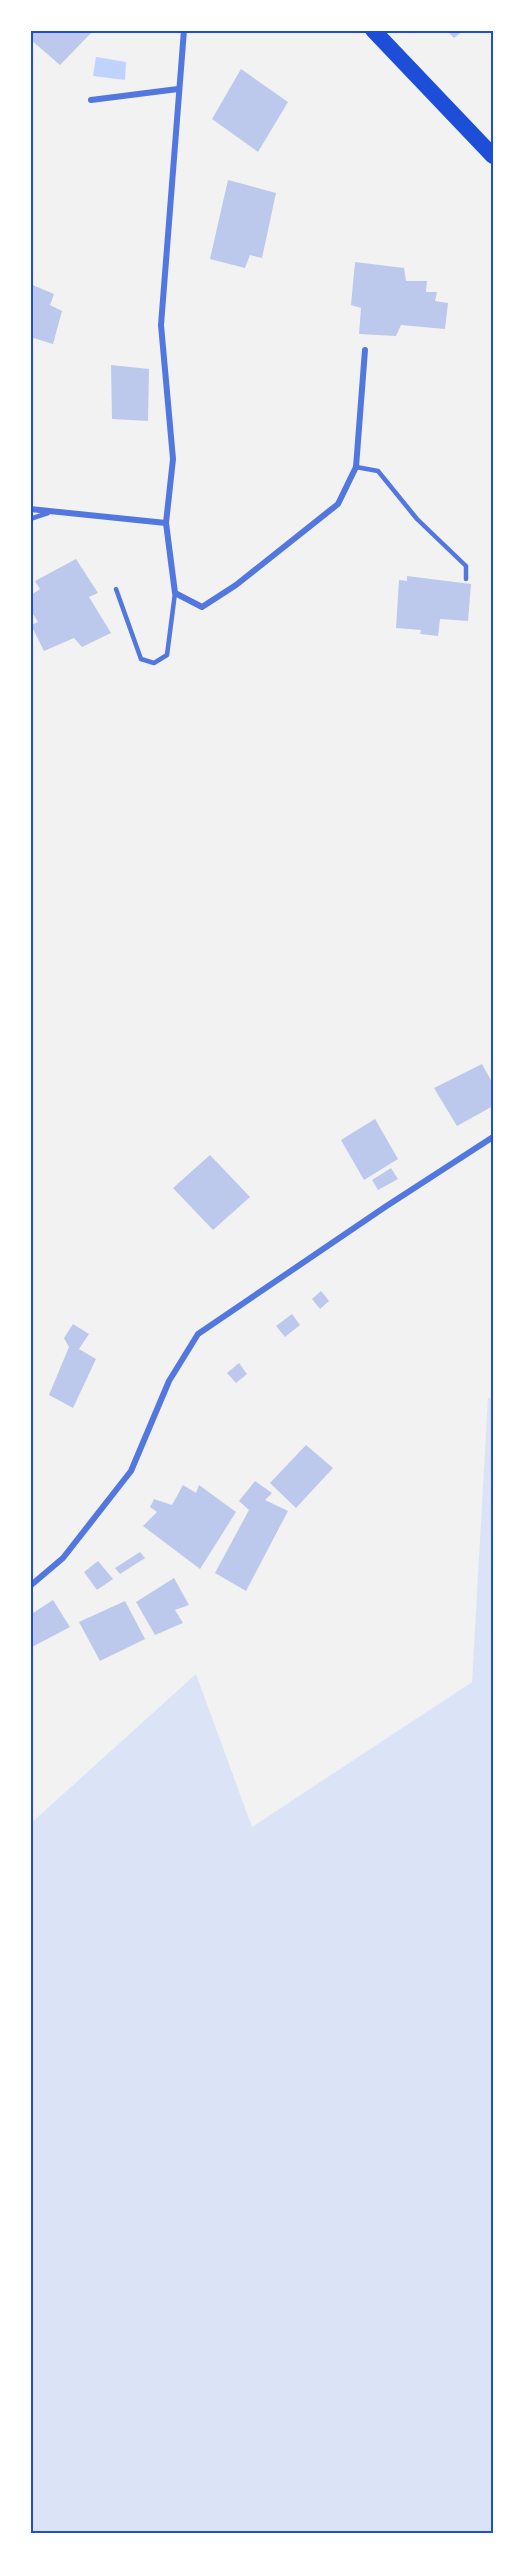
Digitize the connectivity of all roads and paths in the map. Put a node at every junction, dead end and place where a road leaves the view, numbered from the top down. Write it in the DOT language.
graph roads {
  1 [pos="184,30"];
  2 [pos="373,30"];
  3 [pos="178,89"];
  4 [pos="91,100"];
  5 [pos="493,156"];
  6 [pos="365,350"];
  7 [pos="356,467"];
  8 [pos="30,509"];
  9 [pos="48,513"];
  10 [pos="30,519"];
  11 [pos="166,523"];
  12 [pos="466,579"];
  13 [pos="116,589"];
  14 [pos="175,593"];
  15 [pos="493,1137"];
  16 [pos="30,1586"];
  1 -- 3 [label="street"];
  2 -- 5 [label="highway"];
  3 -- 4 [label="street"];
  3 -- 11 [label="street"];
  6 -- 7 [label="street"];
  7 -- 12 [label="lane"];
  7 -- 14 [label="street"];
  8 -- 9 [label="street"];
  9 -- 10 [label="lane"];
  9 -- 11 [label="street"];
  11 -- 14 [label="street"];
  13 -- 14 [label="lane"];
  15 -- 16 [label="street"];
}
